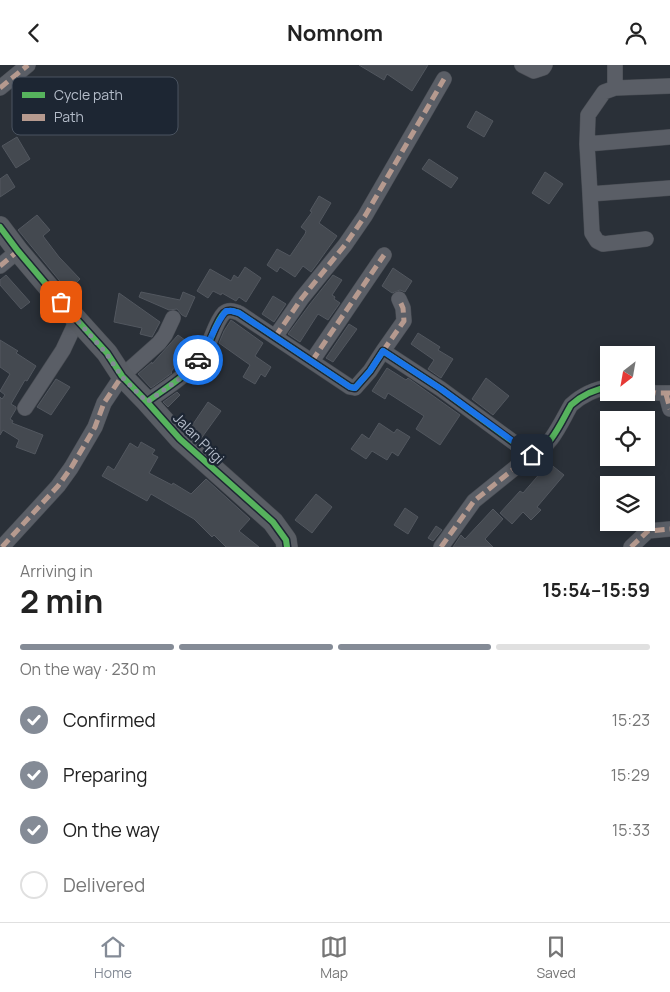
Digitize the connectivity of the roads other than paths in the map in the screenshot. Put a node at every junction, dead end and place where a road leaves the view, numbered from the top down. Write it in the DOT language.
graph roads {
  1 [pos="28,65"];
  2 [pos="522,65"];
  3 [pos="545,65"];
  4 [pos="615,65"];
  5 [pos="13,77"];
  6 [pos="12,78"];
  7 [pos="444,79"];
  8 [pos="670,85"];
  9 [pos="0,88"];
  10 [pos="615,88"];
  11 [pos="670,137"];
  12 [pos="587,144"];
  13 [pos="670,188"];
  14 [pos="590,194"];
  15 [pos="0,227"];
  16 [pos="646,239"];
  17 [pos="18,251"];
  18 [pos="384,255"];
  19 [pos="0,266"];
  20 [pos="399,299"];
  21 [pos="173,318"];
  22 [pos="77,320"];
  23 [pos="275,337"];
  24 [pos="383,351"];
  25 [pos="312,361"];
  26 [pos="122,377"];
  27 [pos="600,389"];
  28 [pos="655,392"];
  29 [pos="668,393"];
  30 [pos="147,402"];
  31 [pos="25,409"];
  32 [pos="670,409"];
  33 [pos="532,455"];
  34 [pos="670,529"];
  35 [pos="2,547"];
  36 [pos="288,547"];
  37 [pos="441,547"];
  38 [pos="631,547"];
  1 -- 5 [label="street"];
  2 -- 3 [label="street"];
  4 -- 10 [label="street"];
  6 -- 9 [label="street"];
  7 -- 23 [label="street"];
  8 -- 10 [label="street"];
  10 -- 12 [label="street"];
  11 -- 12 [label="street"];
  12 -- 14 [label="street"];
  13 -- 14 [label="street"];
  14 -- 16 [label="street"];
  15 -- 17 [label="street, Jalan Prigi"];
  17 -- 19 [label="street"];
  17 -- 22 [label="street, Jalan Prigi"];
  18 -- 25 [label="street"];
  20 -- 24 [label="street"];
  21 -- 26 [label="street"];
  22 -- 26 [label="street, Jalan Prigi"];
  22 -- 31 [label="street"];
  23 -- 25 [label="street"];
  23 -- 30 [label="street"];
  24 -- 25 [label="street"];
  24 -- 33 [label="street"];
  26 -- 30 [label="street, Jalan Prigi"];
  26 -- 35 [label="street"];
  27 -- 33 [label="street"];
  28 -- 29 [label="street"];
  29 -- 32 [label="street"];
  30 -- 36 [label="street, Jalan Prigi"];
  33 -- 37 [label="street"];
  34 -- 38 [label="street"];
}
